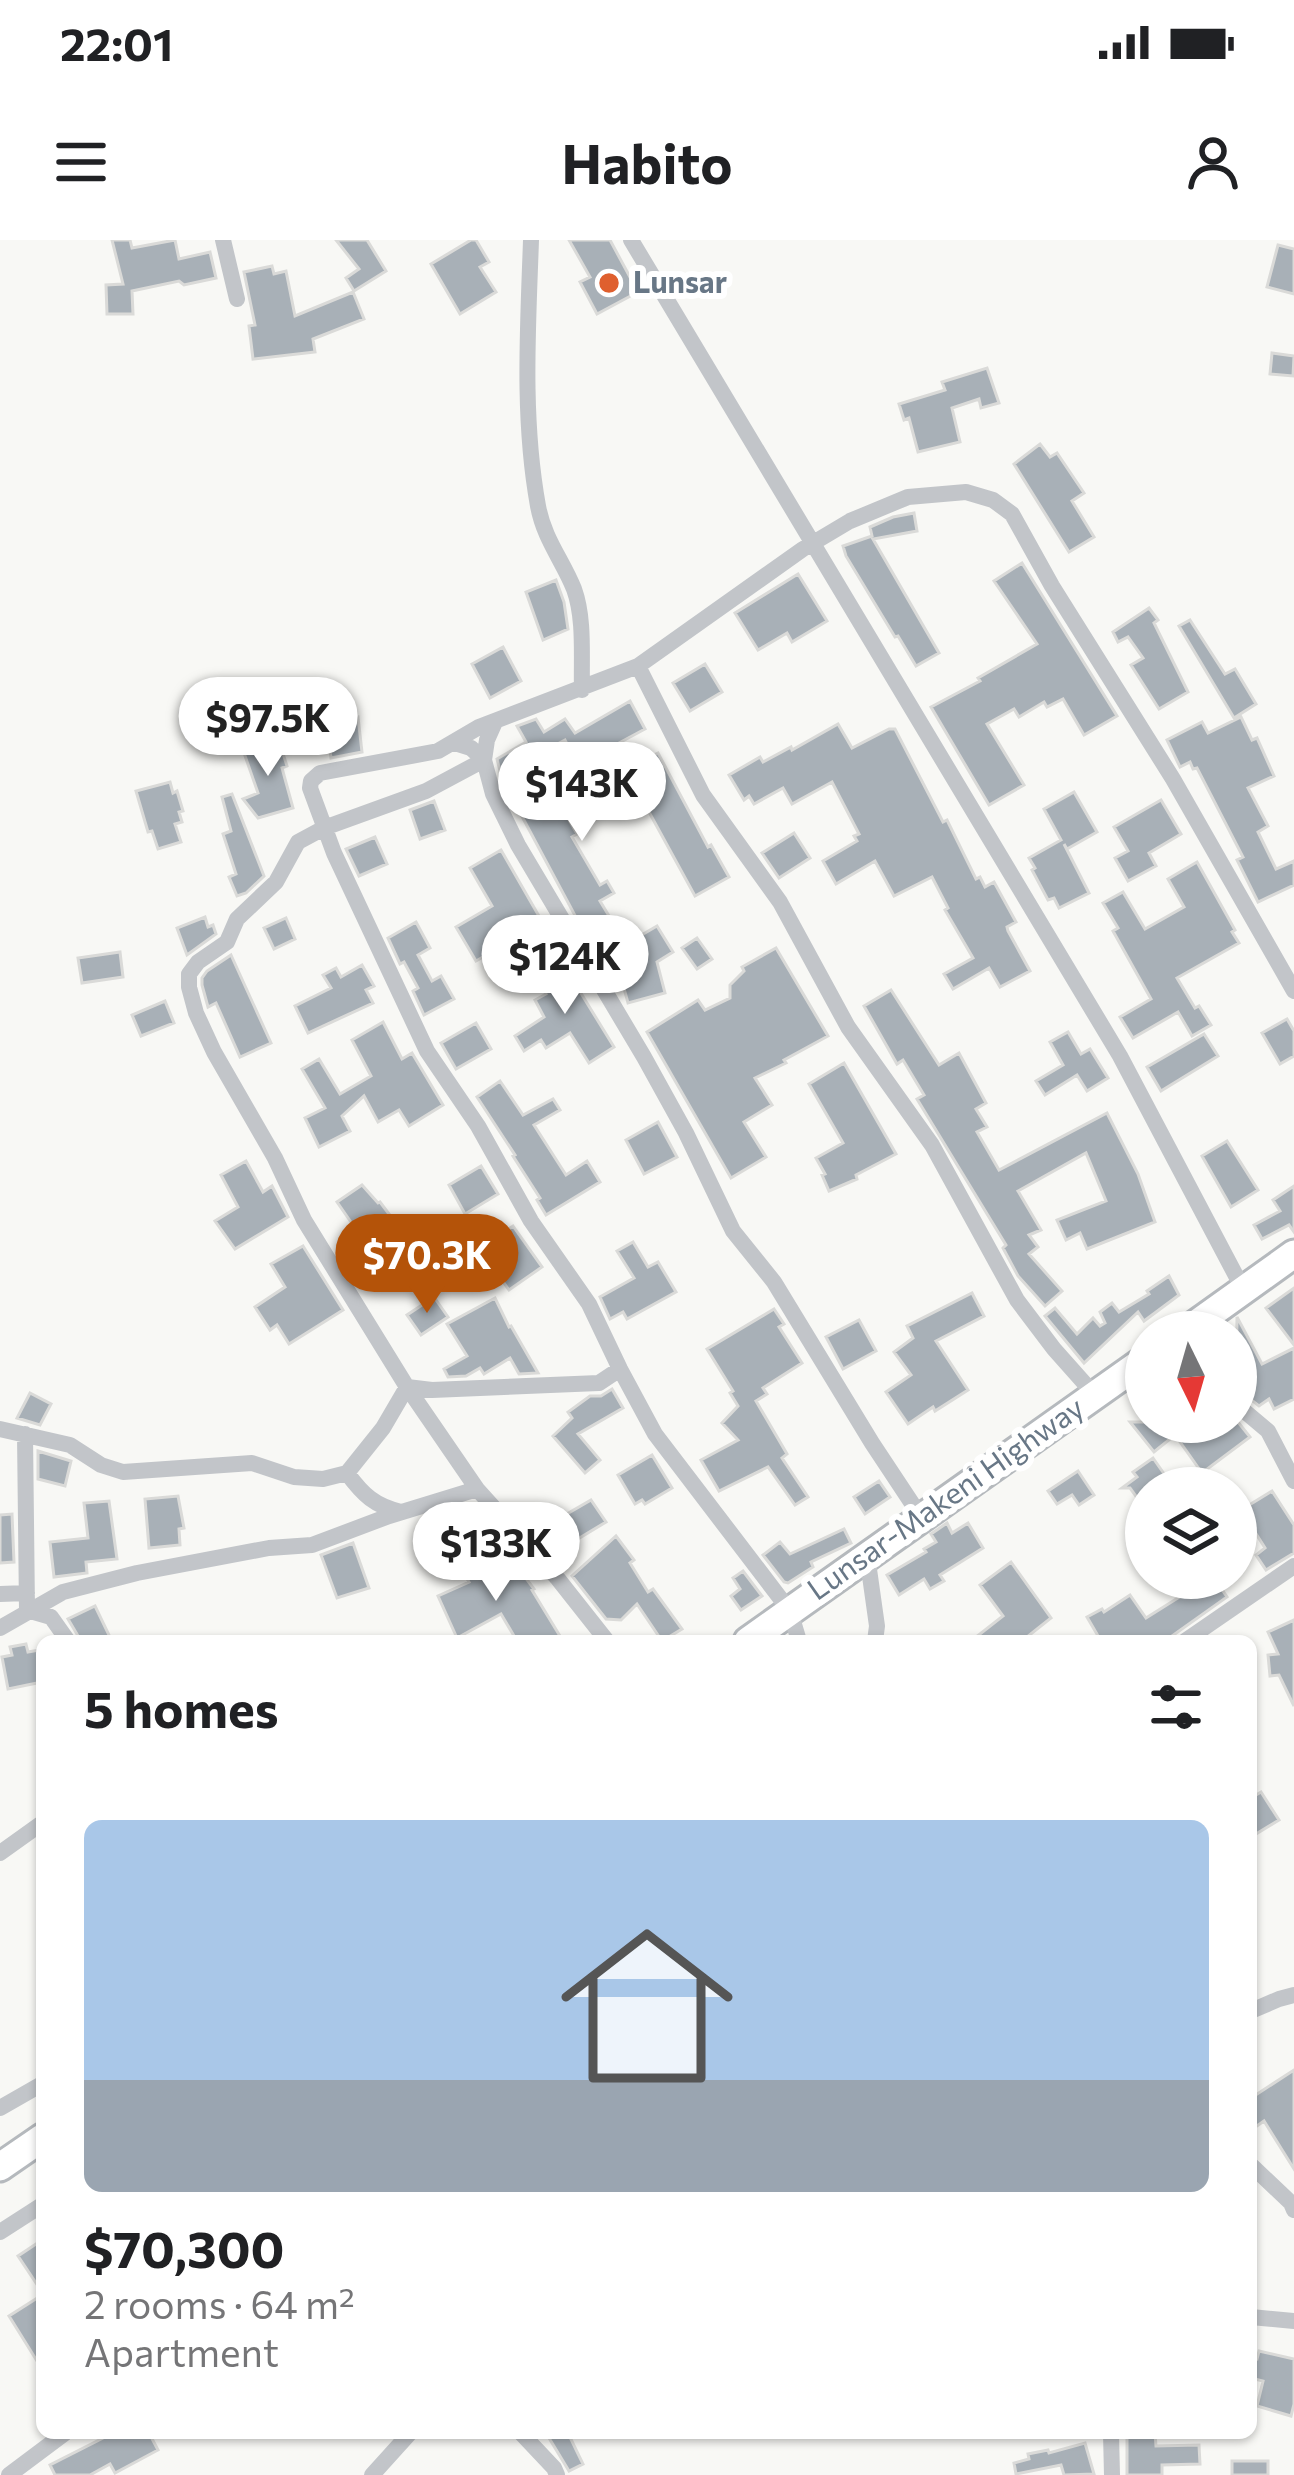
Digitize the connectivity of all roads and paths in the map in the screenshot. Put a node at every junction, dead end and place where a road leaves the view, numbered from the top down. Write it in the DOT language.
graph roads {
  1 [pos="223,240"];
  2 [pos="531,240"];
  3 [pos="631,240"];
  4 [pos="237,299"];
  5 [pos="813,543"];
  6 [pos="638,666"];
  7 [pos="582,690"];
  8 [pos="495,722"];
  9 [pos="455,743"];
  10 [pos="484,760"];
  11 [pos="324,828"];
  12 [pos="1294,991"];
  13 [pos="1294,1254"];
  14 [pos="1243,1289"];
  15 [pos="1213,1311"];
  16 [pos="620,1370"];
  17 [pos="1125,1373"];
  18 [pos="407,1388"];
  19 [pos="1094,1394"];
  20 [pos="1257,1422"];
  21 [pos="0,1429"];
  22 [pos="25,1434"];
  23 [pos="347,1473"];
  24 [pos="1294,1481"];
  25 [pos="477,1489"];
  26 [pos="401,1512"];
  27 [pos="921,1516"];
  28 [pos="866,1556"];
  29 [pos="1294,1565"];
  30 [pos="0,1594"];
  31 [pos="27,1602"];
  32 [pos="790,1611"];
  33 [pos="0,1628"];
  34 [pos="64,1635"];
  35 [pos="602,1635"];
  36 [pos="756,1635"];
  37 [pos="797,1635"];
  38 [pos="876,1635"];
  39 [pos="1194,1635"];
  40 [pos="36,1827"];
  41 [pos="1,1851"];
  42 [pos="1294,1995"];
  43 [pos="1257,2008"];
  44 [pos="36,2087"];
  45 [pos="0,2108"];
  46 [pos="36,2142"];
  47 [pos="0,2167"];
  48 [pos="1257,2171"];
  49 [pos="36,2209"];
  50 [pos="1294,2210"];
  51 [pos="0,2232"];
  52 [pos="1257,2318"];
  53 [pos="1294,2321"];
  54 [pos="57,2439"];
  55 [pos="405,2439"];
  56 [pos="527,2439"];
  57 [pos="1111,2439"];
  58 [pos="9,2475"];
  59 [pos="372,2475"];
  60 [pos="557,2475"];
  61 [pos="1112,2475"];
  1 -- 4 [label="street"];
  2 -- 7 [label="street"];
  3 -- 5 [label="street"];
  5 -- 6 [label="street"];
  5 -- 12 [label="street"];
  5 -- 14 [label="street"];
  6 -- 7 [label="street"];
  6 -- 19 [label="street"];
  7 -- 8 [label="street"];
  8 -- 9 [label="street"];
  8 -- 10 [label="street"];
  9 -- 10 [label="street"];
  9 -- 11 [label="street"];
  10 -- 11 [label="street"];
  10 -- 27 [label="street"];
  11 -- 16 [label="street"];
  11 -- 18 [label="street"];
  13 -- 14 [label="main road"];
  14 -- 15 [label="main road"];
  16 -- 18 [label="street"];
  16 -- 32 [label="street"];
  17 -- 19 [label="main road, Lunsar-Makeni Highway"];
  18 -- 23 [label="street"];
  18 -- 25 [label="street"];
  19 -- 27 [label="main road, Lunsar-Makeni Highway"];
  20 -- 24 [label="street"];
  21 -- 22 [label="street"];
  22 -- 23 [label="street"];
  22 -- 31 [label="street"];
  23 -- 26 [label="street"];
  25 -- 26 [label="street"];
  25 -- 35 [label="street"];
  26 -- 31 [label="street"];
  27 -- 28 [label="main road, Lunsar-Makeni Highway"];
  28 -- 32 [label="main road, Lunsar-Makeni Highway"];
  28 -- 38 [label="street"];
  29 -- 39 [label="street"];
  30 -- 31 [label="street"];
  31 -- 33 [label="street"];
  31 -- 34 [label="street"];
  32 -- 36 [label="main road, Lunsar-Makeni Highway"];
  32 -- 37 [label="street"];
  40 -- 41 [label="street"];
  42 -- 43 [label="street"];
  44 -- 45 [label="street"];
  46 -- 47 [label="main road"];
  48 -- 50 [label="street"];
  49 -- 51 [label="street"];
  52 -- 53 [label="street"];
  54 -- 58 [label="street"];
  55 -- 59 [label="street"];
  56 -- 60 [label="street"];
  57 -- 61 [label="street"];
}
